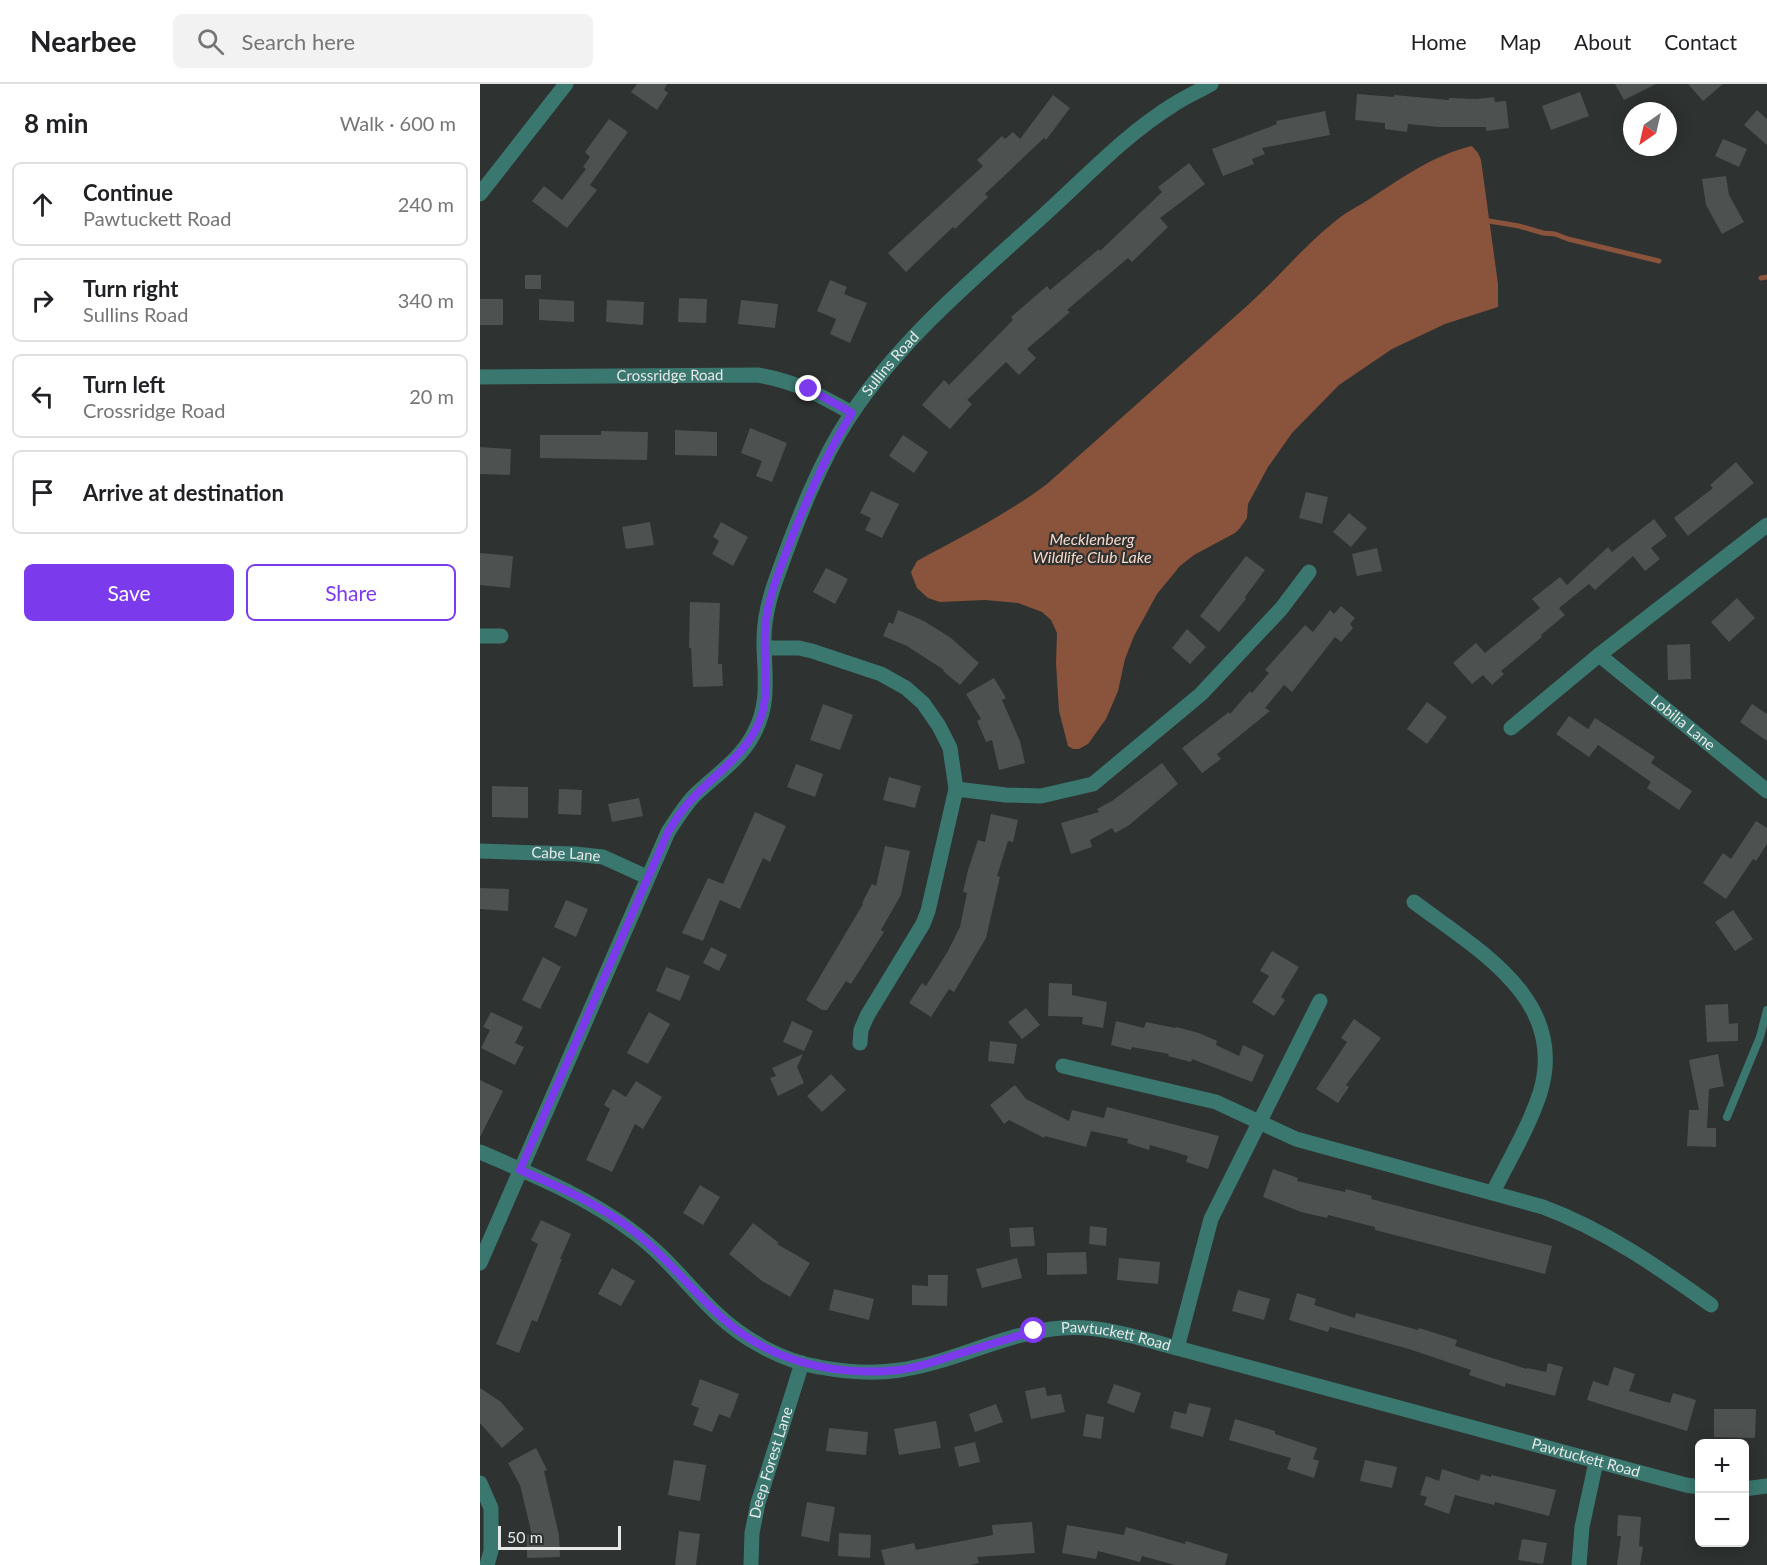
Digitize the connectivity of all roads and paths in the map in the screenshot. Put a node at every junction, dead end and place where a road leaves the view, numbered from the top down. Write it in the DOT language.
graph roads {
  1 [pos="566,84"];
  2 [pos="1211,84"];
  3 [pos="480,194"];
  4 [pos="480,377"];
  5 [pos="852,413"];
  6 [pos="1767,525"];
  7 [pos="1309,572"];
  8 [pos="480,636"];
  9 [pos="501,636"];
  10 [pos="764,648"];
  11 [pos="1599,655"];
  12 [pos="1510,728"];
  13 [pos="956,789"];
  14 [pos="1767,791"];
  15 [pos="480,851"];
  16 [pos="647,877"];
  17 [pos="1414,902"];
  18 [pos="1320,1000"];
  19 [pos="1767,1010"];
  20 [pos="860,1043"];
  21 [pos="1063,1066"];
  22 [pos="1727,1117"];
  23 [pos="1259,1122"];
  24 [pos="480,1152"];
  25 [pos="520,1170"];
  26 [pos="1493,1192"];
  27 [pos="480,1263"];
  28 [pos="1712,1305"];
  29 [pos="1178,1348"];
  30 [pos="802,1363"];
  31 [pos="1596,1462"];
  32 [pos="480,1483"];
  33 [pos="1695,1486"];
  34 [pos="1767,1486"];
  35 [pos="1749,1488"];
  36 [pos="487,1565"];
  37 [pos="751,1565"];
  38 [pos="1579,1565"];
  1 -- 3 [label="street"];
  2 -- 5 [label="street, Sullins Road"];
  4 -- 5 [label="street, Crossridge Road"];
  5 -- 10 [label="street, Sullins Road"];
  6 -- 11 [label="street"];
  7 -- 13 [label="street"];
  8 -- 9 [label="street"];
  10 -- 13 [label="street"];
  10 -- 16 [label="street, Sullins Road"];
  11 -- 12 [label="street"];
  11 -- 14 [label="street, Lobilia Lane"];
  13 -- 20 [label="street"];
  15 -- 16 [label="street, Cabe Lane"];
  16 -- 25 [label="street, Sullins Road"];
  17 -- 26 [label="street"];
  18 -- 23 [label="street"];
  19 -- 22 [label="lane"];
  21 -- 23 [label="street"];
  23 -- 26 [label="street"];
  23 -- 29 [label="street"];
  24 -- 25 [label="street, Pawtuckett Road"];
  25 -- 27 [label="street, Sullins Road"];
  25 -- 30 [label="street, Pawtuckett Road"];
  26 -- 28 [label="street"];
  29 -- 30 [label="street, Pawtuckett Road"];
  29 -- 31 [label="street, Pawtuckett Road"];
  30 -- 37 [label="street, Deep Forest Lane"];
  31 -- 33 [label="street, Pawtuckett Road"];
  31 -- 38 [label="street"];
  32 -- 36 [label="street"];
  34 -- 35 [label="street"];
}
